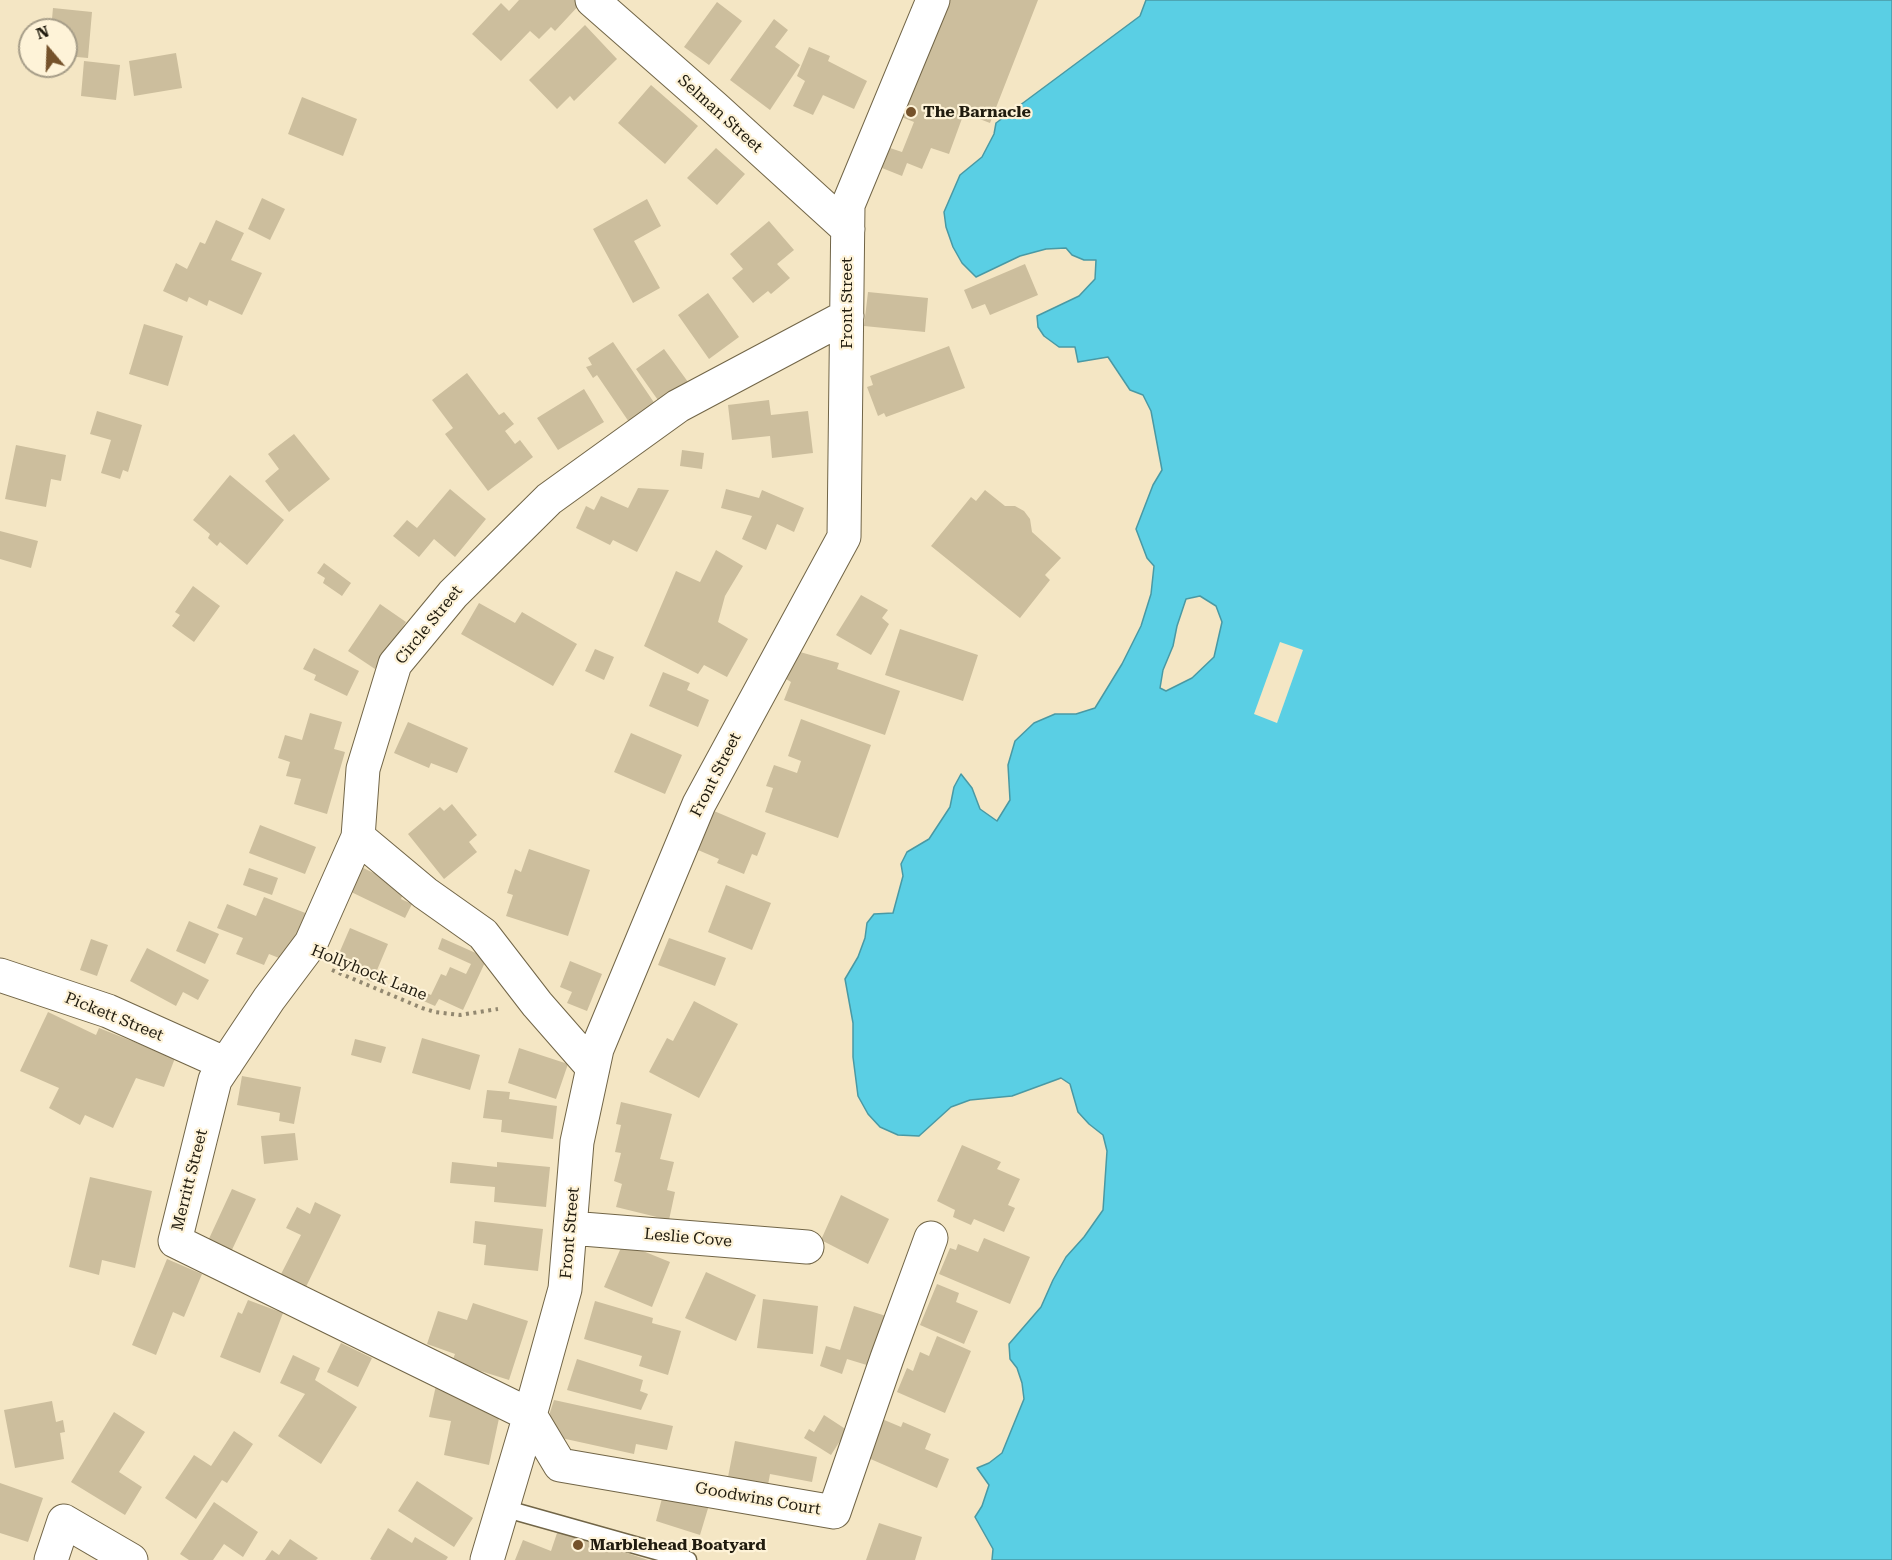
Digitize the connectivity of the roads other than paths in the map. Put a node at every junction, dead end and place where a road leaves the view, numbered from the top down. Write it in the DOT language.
graph roads {
  1 [pos="592,0"];
  2 [pos="933,0"];
  3 [pos="848,229"];
  4 [pos="847,315"];
  5 [pos="358,837"];
  6 [pos="0,975"];
  7 [pos="226,1064"];
  8 [pos="593,1068"];
  9 [pos="570,1228"];
  10 [pos="931,1238"];
  11 [pos="807,1247"];
  12 [pos="531,1415"];
  13 [pos="503,1508"];
  14 [pos="51,1560"];
  15 [pos="131,1560"];
  16 [pos="487,1560"];
  17 [pos="688,1560"];
  1 -- 3 [label="street, Selman Street"];
  2 -- 3 [label="street, Front Street"];
  3 -- 4 [label="street, Front Street"];
  4 -- 5 [label="street, Circle Street"];
  4 -- 8 [label="street, Front Street"];
  5 -- 7 [label="street, Merritt Street"];
  5 -- 8 [label="street"];
  6 -- 7 [label="street, Pickett Street"];
  7 -- 12 [label="street, Merritt Street"];
  8 -- 9 [label="street, Front Street"];
  9 -- 11 [label="street, Leslie Cove"];
  9 -- 12 [label="street, Front Street"];
  10 -- 12 [label="street, Goodwins Court"];
  12 -- 13 [label="street, Front Street"];
  13 -- 16 [label="street, Front Street"];
  13 -- 17 [label="lane"];
  14 -- 15 [label="street"];
}
